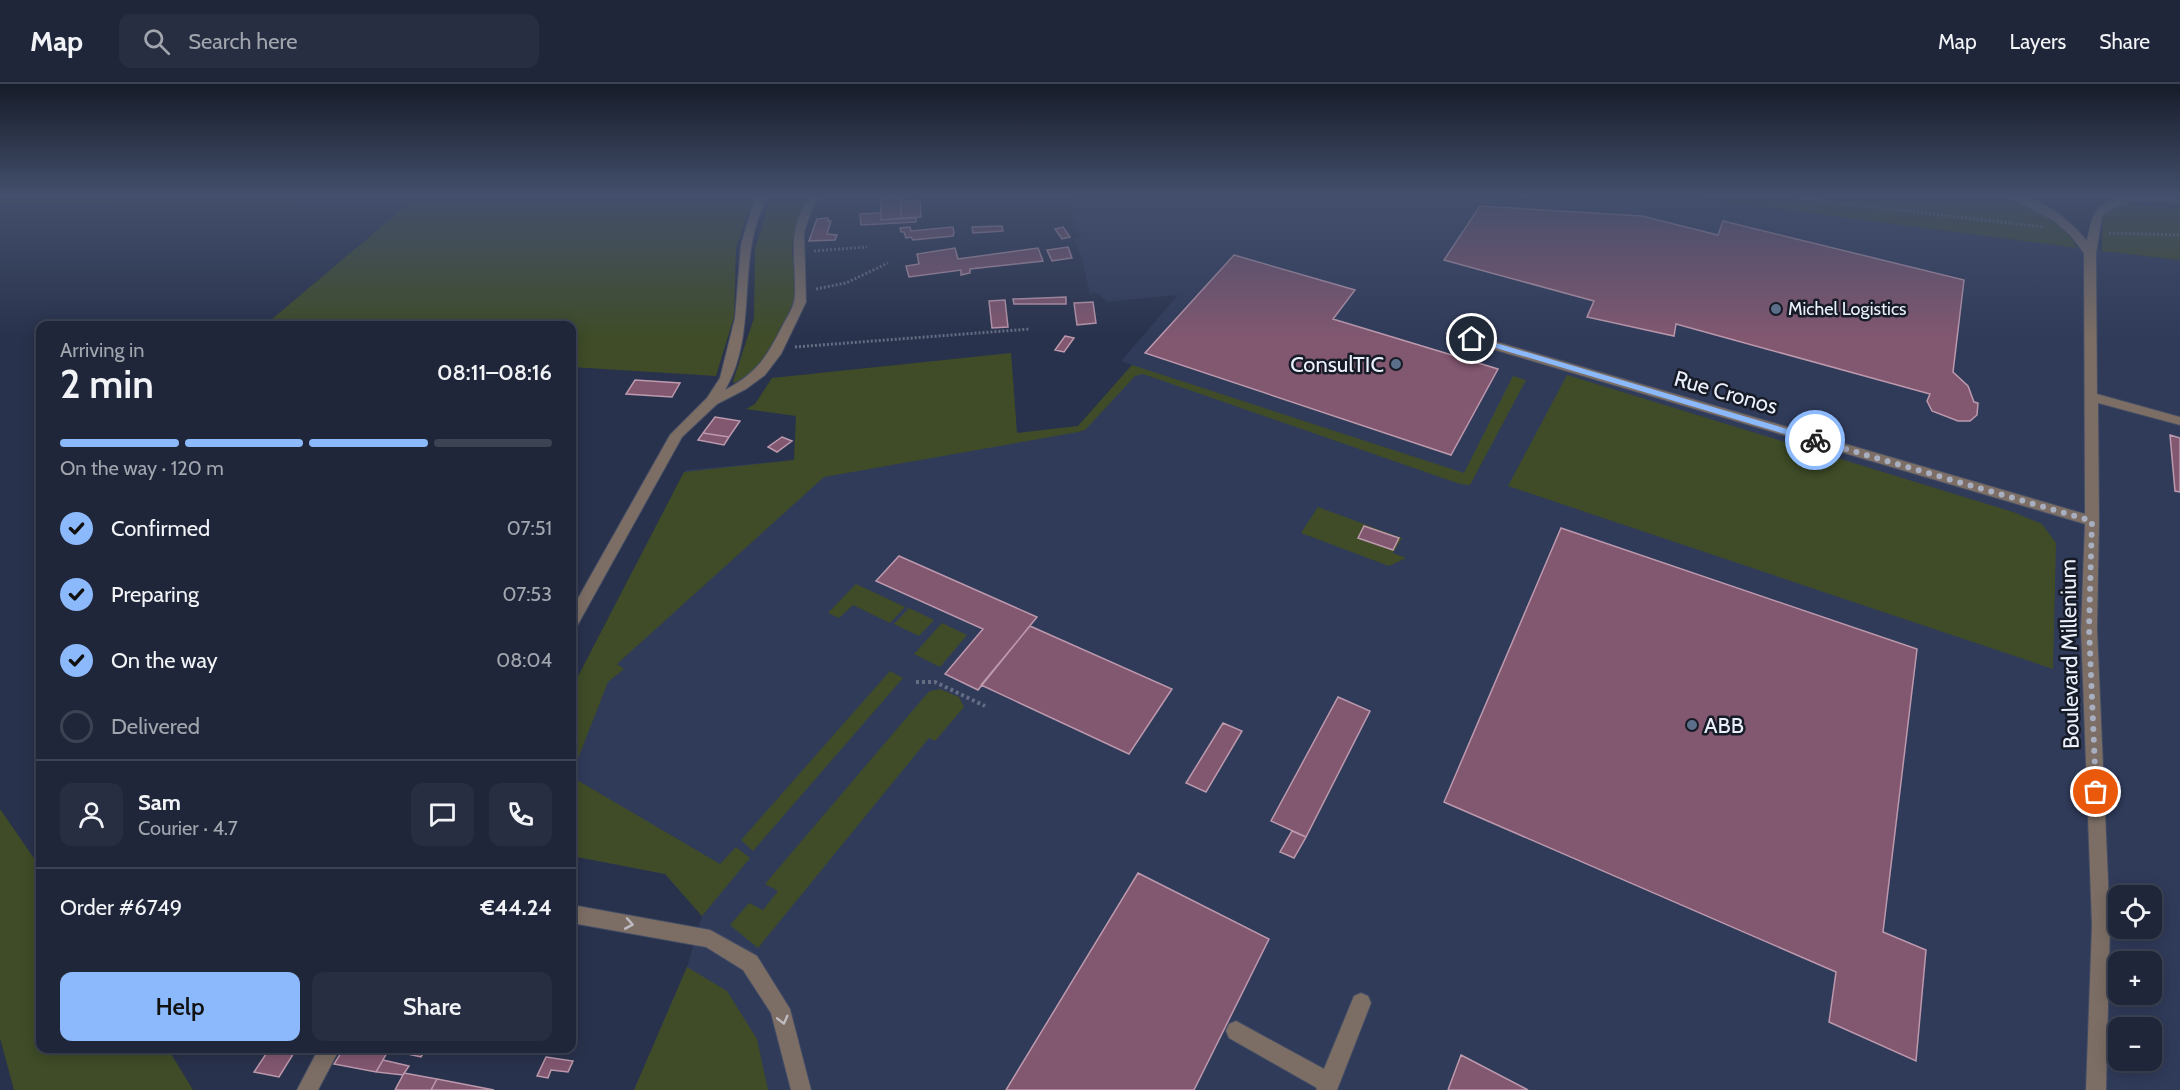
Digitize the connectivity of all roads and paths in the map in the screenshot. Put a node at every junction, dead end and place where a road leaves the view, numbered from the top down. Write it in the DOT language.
graph roads {
  1 [pos="746,244"];
  2 [pos="798,244"];
  3 [pos="2084,244"];
  4 [pos="2092,244"];
  5 [pos="867,247"];
  6 [pos="2090,253"];
  7 [pos="797,261"];
  8 [pos="888,263"];
  9 [pos="801,290"];
  10 [pos="1030,329"];
  11 [pos="1452,333"];
  12 [pos="779,348"];
  13 [pos="2092,398"];
  14 [pos="712,402"];
  15 [pos="2180,421"];
  16 [pos="2092,521"];
  17 [pos="576,615"];
  18 [pos="916,682"];
  19 [pos="985,706"];
  20 [pos="576,915"];
  21 [pos="1361,1003"];
  22 [pos="1236,1031"];
  23 [pos="327,1053"];
  24 [pos="1327,1087"];
  25 [pos="307,1090"];
  26 [pos="801,1090"];
  27 [pos="2096,1090"];
  1 -- 14 [label="street"];
  2 -- 7 [label="street"];
  3 -- 6 [label="street"];
  4 -- 6 [label="street, Boulevard Millenium"];
  5 -- 7 [label="path"];
  6 -- 13 [label="street, Boulevard Millenium"];
  7 -- 9 [label="street"];
  8 -- 9 [label="path"];
  9 -- 12 [label="street"];
  10 -- 12 [label="path"];
  11 -- 16 [label="street, Rue Cronos"];
  12 -- 14 [label="street"];
  13 -- 15 [label="street"];
  13 -- 16 [label="street, Boulevard Millenium"];
  14 -- 17 [label="street"];
  16 -- 27 [label="street, Boulevard Millenium"];
  18 -- 19 [label="path"];
  20 -- 26 [label="street, one-way"];
  21 -- 24 [label="street"];
  22 -- 24 [label="street"];
  23 -- 25 [label="street"];
}
